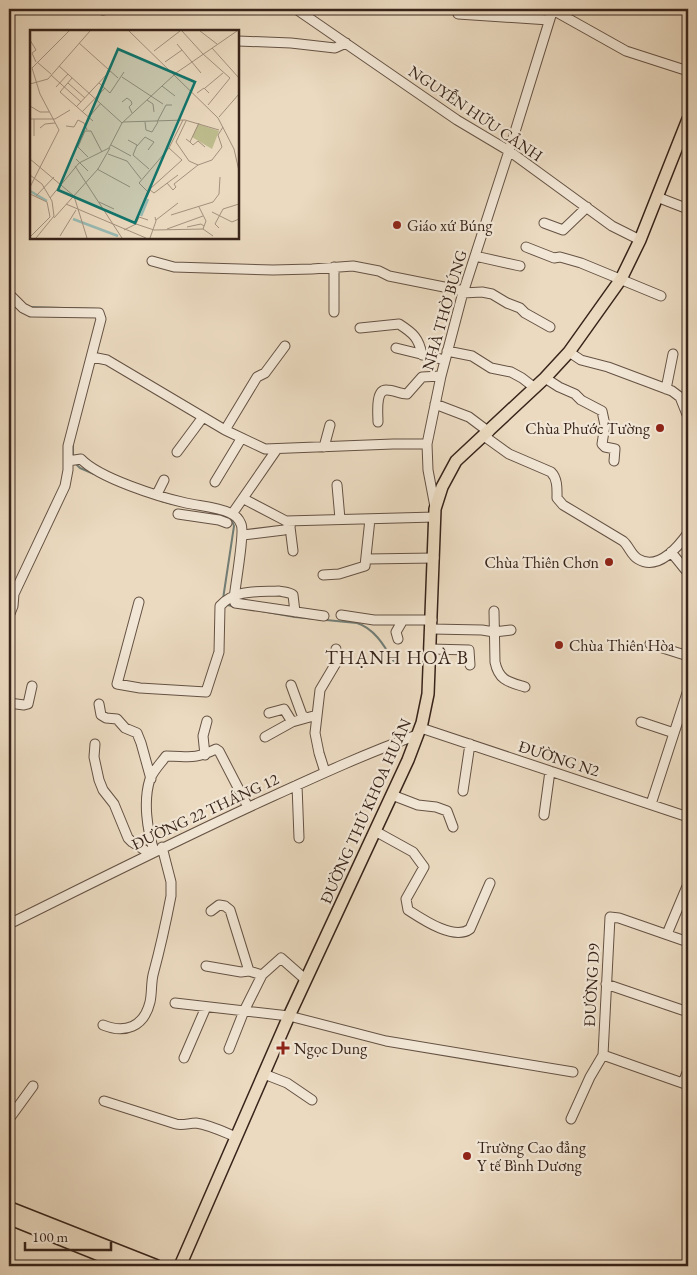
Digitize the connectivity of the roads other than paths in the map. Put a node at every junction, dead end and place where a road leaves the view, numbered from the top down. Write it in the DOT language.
graph roads {
  1 [pos="296,9"];
  2 [pos="552,9"];
  3 [pos="458,14"];
  4 [pos="549,20"];
  5 [pos="239,41"];
  6 [pos="346,43"];
  7 [pos="688,71"];
  8 [pos="688,119"];
  9 [pos="509,151"];
  10 [pos="657,197"];
  11 [pos="587,207"];
  12 [pos="688,208"];
  13 [pos="544,223"];
  14 [pos="640,240"];
  15 [pos="526,247"];
  16 [pos="475,256"];
  17 [pos="152,261"];
  18 [pos="520,266"];
  19 [pos="334,267"];
  20 [pos="621,279"];
  21 [pos="464,292"];
  22 [pos="9,294"];
  23 [pos="660,296"];
  24 [pos="334,312"];
  25 [pos="550,327"];
  26 [pos="360,328"];
  27 [pos="285,346"];
  28 [pos="396,348"];
  29 [pos="569,352"];
  30 [pos="422,354"];
  31 [pos="673,354"];
  32 [pos="446,355"];
  33 [pos="92,357"];
  34 [pos="441,376"];
  35 [pos="545,378"];
  36 [pos="535,388"];
  37 [pos="666,389"];
  38 [pos="435,404"];
  39 [pos="202,417"];
  40 [pos="688,417"];
  41 [pos="378,422"];
  42 [pos="330,424"];
  43 [pos="225,430"];
  44 [pos="487,434"];
  45 [pos="241,439"];
  46 [pos="428,444"];
  47 [pos="324,447"];
  48 [pos="277,449"];
  49 [pos="177,452"];
  50 [pos="74,460"];
  51 [pos="614,461"];
  52 [pos="164,480"];
  53 [pos="215,482"];
  54 [pos="337,485"];
  55 [pos="157,494"];
  56 [pos="244,499"];
  57 [pos="435,513"];
  58 [pos="178,514"];
  59 [pos="232,514"];
  60 [pos="222,516"];
  61 [pos="370,518"];
  62 [pos="340,519"];
  63 [pos="290,524"];
  64 [pos="688,533"];
  65 [pos="242,536"];
  66 [pos="293,550"];
  67 [pos="671,552"];
  68 [pos="434,558"];
  69 [pos="367,559"];
  70 [pos="688,573"];
  71 [pos="323,575"];
  72 [pos="234,594"];
  73 [pos="139,602"];
  74 [pos="494,611"];
  75 [pos="295,612"];
  76 [pos="341,615"];
  77 [pos="9,616"];
  78 [pos="324,616"];
  79 [pos="403,620"];
  80 [pos="432,625"];
  81 [pos="510,630"];
  82 [pos="494,632"];
  83 [pos="398,639"];
  84 [pos="650,644"];
  85 [pos="430,648"];
  86 [pos="336,649"];
  87 [pos="688,656"];
  88 [pos="470,665"];
  89 [pos="290,685"];
  90 [pos="32,686"];
  91 [pos="525,687"];
  92 [pos="688,690"];
  93 [pos="9,703"];
  94 [pos="99,704"];
  95 [pos="269,713"];
  96 [pos="317,715"];
  97 [pos="305,717"];
  98 [pos="206,721"];
  99 [pos="292,722"];
  100 [pos="641,722"];
  101 [pos="419,732"];
  102 [pos="674,733"];
  103 [pos="265,737"];
  104 [pos="95,744"];
  105 [pos="470,744"];
  106 [pos="205,755"];
  107 [pos="550,771"];
  108 [pos="325,772"];
  109 [pos="150,779"];
  110 [pos="297,785"];
  111 [pos="463,791"];
  112 [pos="392,795"];
  113 [pos="651,804"];
  114 [pos="248,807"];
  115 [pos="544,815"];
  116 [pos="688,817"];
  117 [pos="453,827"];
  118 [pos="375,831"];
  119 [pos="299,838"];
  120 [pos="155,850"];
  121 [pos="490,883"];
  122 [pos="688,884"];
  123 [pos="211,911"];
  124 [pos="9,924"];
  125 [pos="668,934"];
  126 [pos="688,942"];
  127 [pos="206,966"];
  128 [pos="249,971"];
  129 [pos="262,975"];
  130 [pos="306,980"];
  131 [pos="606,984"];
  132 [pos="176,1003"];
  133 [pos="206,1007"];
  134 [pos="244,1011"];
  135 [pos="688,1012"];
  136 [pos="289,1016"];
  137 [pos="103,1025"];
  138 [pos="229,1049"];
  139 [pos="603,1055"];
  140 [pos="184,1058"];
  141 [pos="688,1070"];
  142 [pos="573,1072"];
  143 [pos="264,1074"];
  144 [pos="686,1084"];
  145 [pos="33,1086"];
  146 [pos="312,1100"];
  147 [pos="104,1101"];
  148 [pos="9,1119"];
  149 [pos="572,1119"];
  150 [pos="236,1137"];
  151 [pos="9,1208"];
  152 [pos="9,1218"];
  153 [pos="128,1266"];
  154 [pos="156,1266"];
  155 [pos="180,1266"];
  1 -- 6 [label="street, NGUYỄN HỮU CẢNH"];
  2 -- 4 [label="street, NHÀ THỜ BÚNG"];
  2 -- 7 [label="street"];
  3 -- 4 [label="street"];
  4 -- 9 [label="street, NHÀ THỜ BÚNG"];
  5 -- 6 [label="street"];
  6 -- 9 [label="street, NGUYỄN HỮU CẢNH"];
  8 -- 10 [label="main road, ĐƯỜNG THỦ KHOA HUÂN"];
  9 -- 11 [label="street, NGUYỄN HỮU CẢNH"];
  9 -- 16 [label="street, NHÀ THỜ BÚNG"];
  10 -- 12 [label="street"];
  10 -- 14 [label="main road, ĐƯỜNG THỦ KHOA HUÂN"];
  11 -- 13 [label="street"];
  11 -- 14 [label="street, NGUYỄN HỮU CẢNH"];
  14 -- 20 [label="main road, ĐƯỜNG THỦ KHOA HUÂN"];
  15 -- 20 [label="street"];
  16 -- 18 [label="street"];
  16 -- 21 [label="street, NHÀ THỜ BÚNG"];
  17 -- 19 [label="street"];
  19 -- 21 [label="street"];
  19 -- 24 [label="street"];
  20 -- 23 [label="street"];
  20 -- 29 [label="main road, ĐƯỜNG THỦ KHOA HUÂN"];
  21 -- 25 [label="street"];
  21 -- 32 [label="street, NHÀ THỜ BÚNG"];
  22 -- 33 [label="street"];
  26 -- 30 [label="street"];
  27 -- 43 [label="street"];
  28 -- 30 [label="street"];
  29 -- 35 [label="main road, ĐƯỜNG THỦ KHOA HUÂN"];
  29 -- 37 [label="street"];
  30 -- 32 [label="street"];
  31 -- 37 [label="street"];
  32 -- 34 [label="street, NHÀ THỜ BÚNG"];
  32 -- 36 [label="street"];
  33 -- 39 [label="street"];
  33 -- 50 [label="street"];
  34 -- 38 [label="street, NHÀ THỜ BÚNG"];
  34 -- 41 [label="street"];
  35 -- 36 [label="main road, ĐƯỜNG THỦ KHOA HUÂN"];
  35 -- 51 [label="street"];
  36 -- 44 [label="main road, ĐƯỜNG THỦ KHOA HUÂN"];
  37 -- 40 [label="street"];
  38 -- 44 [label="street"];
  38 -- 46 [label="street, NHÀ THỜ BÚNG"];
  39 -- 43 [label="street"];
  39 -- 49 [label="street"];
  42 -- 47 [label="street"];
  43 -- 45 [label="street"];
  44 -- 57 [label="main road, ĐƯỜNG THỦ KHOA HUÂN"];
  44 -- 67 [label="street"];
  45 -- 48 [label="street"];
  45 -- 53 [label="street"];
  46 -- 47 [label="street"];
  46 -- 57 [label="street, NHÀ THỜ BÚNG"];
  47 -- 48 [label="street"];
  48 -- 56 [label="street"];
  50 -- 55 [label="street"];
  50 -- 77 [label="street"];
  52 -- 55 [label="street"];
  54 -- 62 [label="street"];
  55 -- 60 [label="street"];
  56 -- 59 [label="street"];
  56 -- 63 [label="street"];
  57 -- 61 [label="street"];
  57 -- 68 [label="main road, ĐƯỜNG THỦ KHOA HUÂN"];
  58 -- 60 [label="street"];
  59 -- 60 [label="street"];
  59 -- 65 [label="street"];
  61 -- 62 [label="street"];
  61 -- 69 [label="street"];
  62 -- 63 [label="street"];
  63 -- 65 [label="street"];
  63 -- 66 [label="street"];
  64 -- 67 [label="street"];
  65 -- 72 [label="street"];
  67 -- 70 [label="street"];
  68 -- 69 [label="street"];
  68 -- 80 [label="main road, ĐƯỜNG THỦ KHOA HUÂN"];
  69 -- 71 [label="street"];
  72 -- 73 [label="street"];
  72 -- 75 [label="street"];
  72 -- 75 [label="street"];
  74 -- 82 [label="street"];
  75 -- 78 [label="street"];
  76 -- 79 [label="street"];
  79 -- 80 [label="street"];
  79 -- 83 [label="street"];
  80 -- 82 [label="street"];
  80 -- 85 [label="main road, ĐƯỜNG THỦ KHOA HUÂN"];
  81 -- 82 [label="street"];
  82 -- 91 [label="street"];
  84 -- 87 [label="street"];
  85 -- 88 [label="street"];
  85 -- 101 [label="main road, ĐƯỜNG THỦ KHOA HUÂN"];
  86 -- 96 [label="street"];
  89 -- 97 [label="street"];
  90 -- 93 [label="street"];
  92 -- 102 [label="street"];
  94 -- 109 [label="street"];
  95 -- 99 [label="street"];
  96 -- 97 [label="street"];
  96 -- 108 [label="street"];
  97 -- 99 [label="street"];
  98 -- 106 [label="street"];
  99 -- 103 [label="street"];
  100 -- 102 [label="street"];
  101 -- 105 [label="street, ĐƯỜNG N2"];
  101 -- 108 [label="street, ĐƯỜNG 22 THÁNG 12"];
  101 -- 112 [label="main road, ĐƯỜNG THỦ KHOA HUÂN"];
  102 -- 113 [label="street"];
  104 -- 120 [label="street"];
  105 -- 107 [label="street, ĐƯỜNG N2"];
  105 -- 111 [label="street"];
  106 -- 109 [label="street"];
  106 -- 114 [label="street"];
  107 -- 113 [label="street, ĐƯỜNG N2"];
  107 -- 115 [label="street"];
  108 -- 110 [label="street, ĐƯỜNG 22 THÁNG 12"];
  109 -- 120 [label="street"];
  110 -- 114 [label="street, ĐƯỜNG 22 THÁNG 12"];
  110 -- 119 [label="street"];
  112 -- 117 [label="street"];
  112 -- 118 [label="main road, ĐƯỜNG THỦ KHOA HUÂN"];
  113 -- 116 [label="street, ĐƯỜNG N2"];
  114 -- 120 [label="street, ĐƯỜNG 22 THÁNG 12"];
  118 -- 121 [label="street"];
  118 -- 130 [label="main road, ĐƯỜNG THỦ KHOA HUÂN"];
  120 -- 124 [label="street, ĐƯỜNG 22 THÁNG 12"];
  120 -- 137 [label="street"];
  122 -- 125 [label="street"];
  123 -- 128 [label="street"];
  125 -- 126 [label="street"];
  125 -- 131 [label="street, ĐƯỜNG D9"];
  127 -- 128 [label="street"];
  128 -- 129 [label="street"];
  129 -- 130 [label="street"];
  129 -- 134 [label="street"];
  130 -- 136 [label="main road, ĐƯỜNG THỦ KHOA HUÂN"];
  131 -- 135 [label="street"];
  131 -- 139 [label="street, ĐƯỜNG D9"];
  132 -- 133 [label="street"];
  133 -- 134 [label="street"];
  133 -- 140 [label="street"];
  134 -- 136 [label="street"];
  134 -- 138 [label="street"];
  136 -- 142 [label="street"];
  136 -- 143 [label="main road, ĐƯỜNG THỦ KHOA HUÂN"];
  139 -- 144 [label="street"];
  139 -- 149 [label="street"];
  141 -- 144 [label="street"];
  143 -- 146 [label="street"];
  143 -- 150 [label="main road, ĐƯỜNG THỦ KHOA HUÂN"];
  145 -- 148 [label="street"];
  147 -- 150 [label="street"];
  150 -- 155 [label="main road, ĐƯỜNG THỦ KHOA HUÂN"];
  151 -- 154 [label="highway"];
  152 -- 153 [label="highway"];
}
